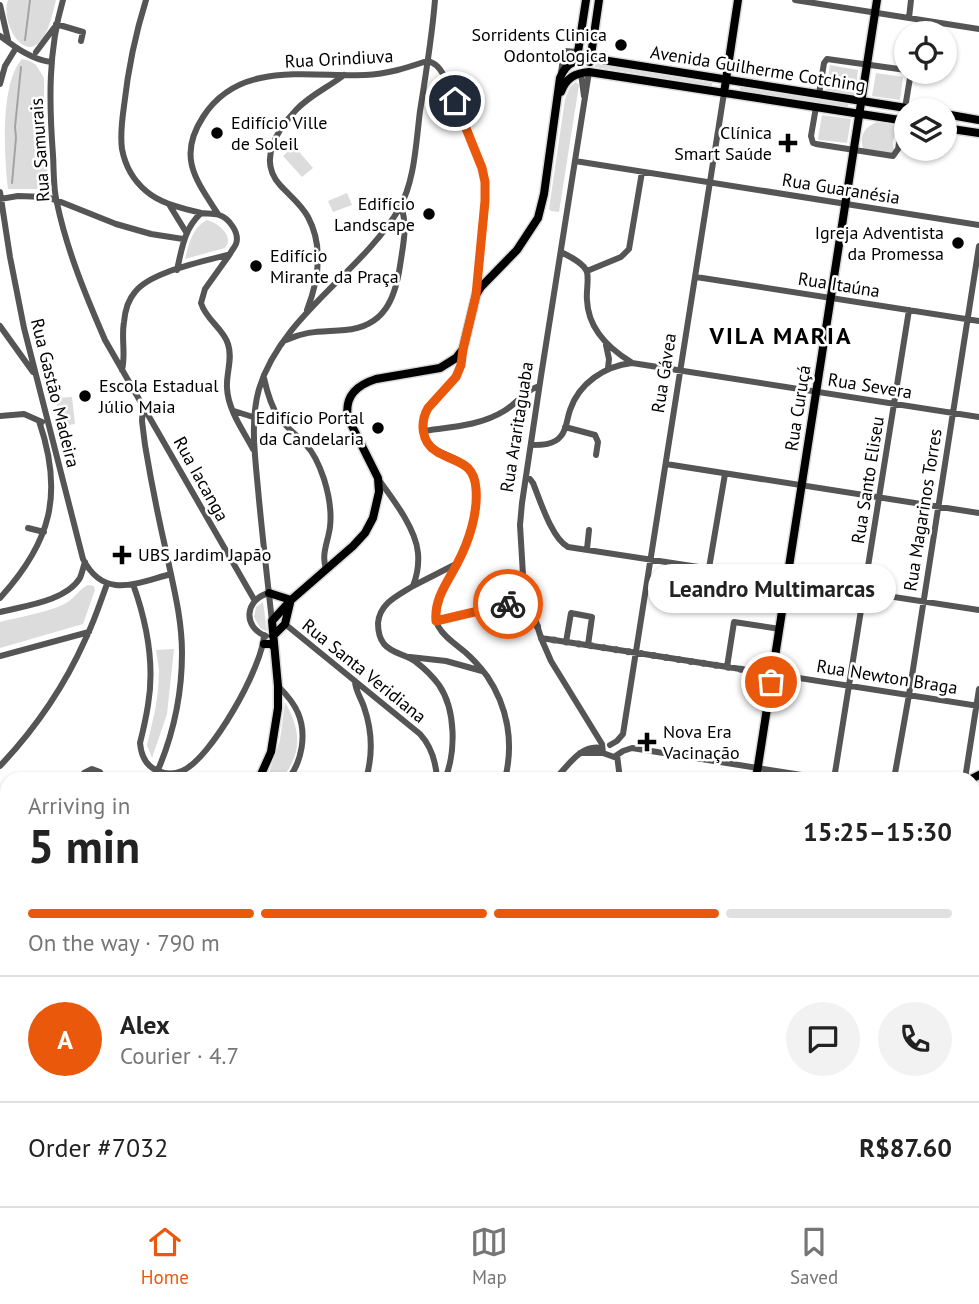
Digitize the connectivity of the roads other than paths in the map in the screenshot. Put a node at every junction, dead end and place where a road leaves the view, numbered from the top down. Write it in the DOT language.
graph roads {
  1 [pos="63,0"];
  2 [pos="146,0"];
  3 [pos="435,0"];
  4 [pos="586,0"];
  5 [pos="600,0"];
  6 [pos="738,0"];
  7 [pos="795,0"];
  8 [pos="877,0"];
  9 [pos="911,0"];
  10 [pos="0,5"];
  11 [pos="875,12"];
  12 [pos="909,18"];
  13 [pos="56,25"];
  14 [pos="979,29"];
  15 [pos="1,31"];
  16 [pos="81,41"];
  17 [pos="13,46"];
  18 [pos="32,53"];
  19 [pos="578,56"];
  20 [pos="52,59"];
  21 [pos="591,59"];
  22 [pos="41,61"];
  23 [pos="427,61"];
  24 [pos="867,65"];
  25 [pos="894,69"];
  26 [pos="585,72"];
  27 [pos="344,75"];
  28 [pos="561,78"];
  29 [pos="50,79"];
  30 [pos="726,80"];
  31 [pos="0,84"];
  32 [pos="724,93"];
  33 [pos="819,94"];
  34 [pos="558,101"];
  35 [pos="861,101"];
  36 [pos="894,106"];
  37 [pos="817,107"];
  38 [pos="859,114"];
  39 [pos="957,116"];
  40 [pos="878,117"];
  41 [pos="894,119"];
  42 [pos="979,120"];
  43 [pos="957,130"];
  44 [pos="979,133"];
  45 [pos="856,135"];
  46 [pos="853,150"];
  47 [pos="894,155"];
  48 [pos="575,161"];
  49 [pos="642,172"];
  50 [pos="711,182"];
  51 [pos="0,192"];
  52 [pos="0,199"];
  53 [pos="56,200"];
  54 [pos="845,203"];
  55 [pos="169,204"];
  56 [pos="401,206"];
  57 [pos="201,213"];
  58 [pos="218,215"];
  59 [pos="979,225"];
  60 [pos="185,236"];
  61 [pos="979,246"];
  62 [pos="561,252"];
  63 [pos="230,254"];
  64 [pos="215,259"];
  65 [pos="220,268"];
  66 [pos="177,270"];
  67 [pos="587,271"];
  68 [pos="696,277"];
  69 [pos="317,280"];
  70 [pos="331,287"];
  71 [pos="476,295"];
  72 [pos="831,298"];
  73 [pos="909,310"];
  74 [pos="305,315"];
  75 [pos="968,319"];
  76 [pos="979,321"];
  77 [pos="0,326"];
  78 [pos="310,332"];
  79 [pos="284,341"];
  80 [pos="605,344"];
  81 [pos="463,349"];
  82 [pos="17,350"];
  83 [pos="31,353"];
  84 [pos="632,363"];
  85 [pos="608,368"];
  86 [pos="122,370"];
  87 [pos="681,371"];
  88 [pos="263,376"];
  89 [pos="36,377"];
  90 [pos="539,386"];
  91 [pos="817,392"];
  92 [pos="894,404"];
  93 [pos="255,405"];
  94 [pos="273,406"];
  95 [pos="143,407"];
  96 [pos="234,411"];
  97 [pos="953,413"];
  98 [pos="0,416"];
  99 [pos="253,417"];
  100 [pos="979,417"];
  101 [pos="39,421"];
  102 [pos="48,423"];
  103 [pos="565,427"];
  104 [pos="423,431"];
  105 [pos="531,445"];
  106 [pos="254,451"];
  107 [pos="596,455"];
  108 [pos="666,464"];
  109 [pos="60,467"];
  110 [pos="51,472"];
  111 [pos="724,474"];
  112 [pos="62,478"];
  113 [pos="378,478"];
  114 [pos="526,478"];
  115 [pos="51,482"];
  116 [pos="801,485"];
  117 [pos="879,498"];
  118 [pos="938,507"];
  119 [pos="979,513"];
  120 [pos="28,528"];
  121 [pos="589,530"];
  122 [pos="44,532"];
  123 [pos="587,549"];
  124 [pos="650,559"];
  125 [pos="85,562"];
  126 [pos="458,563"];
  127 [pos="709,568"];
  128 [pos="326,569"];
  129 [pos="171,574"];
  130 [pos="787,580"];
  131 [pos="107,584"];
  132 [pos="133,584"];
  133 [pos="413,586"];
  134 [pos="864,592"];
  135 [pos="269,593"];
  136 [pos="0,598"];
  137 [pos="529,599"];
  138 [pos="291,600"];
  139 [pos="254,601"];
  140 [pos="923,601"];
  141 [pos="979,610"];
  142 [pos="0,612"];
  143 [pos="272,621"];
  144 [pos="436,621"];
  145 [pos="285,624"];
  146 [pos="780,629"];
  147 [pos="89,632"];
  148 [pos="541,638"];
  149 [pos="267,639"];
  150 [pos="566,642"];
  151 [pos="588,645"];
  152 [pos="636,653"];
  153 [pos="0,656"];
  154 [pos="408,657"];
  155 [pos="727,667"];
  156 [pos="483,671"];
  157 [pos="772,674"];
  158 [pos="355,681"];
  159 [pos="278,686"];
  160 [pos="849,686"];
  161 [pos="979,688"];
  162 [pos="909,695"];
  163 [pos="978,706"];
  164 [pos="623,735"];
  165 [pos="610,745"];
  166 [pos="632,748"];
  167 [pos="603,750"];
  168 [pos="617,755"];
  169 [pos="0,766"];
  170 [pos="758,768"];
  171 [pos="158,771"];
  172 [pos="162,772"];
  173 [pos="179,772"];
  174 [pos="262,772"];
  175 [pos="292,772"];
  176 [pos="367,772"];
  177 [pos="436,772"];
  178 [pos="446,772"];
  179 [pos="507,772"];
  180 [pos="562,772"];
  181 [pos="617,772"];
  182 [pos="620,772"];
  183 [pos="757,772"];
  184 [pos="783,772"];
  185 [pos="835,772"];
  186 [pos="895,772"];
  187 [pos="966,772"];
  1 -- 13 [label="street, Rua Samurais"];
  2 -- 55 [label="street"];
  3 -- 23 [label="street"];
  4 -- 19 [label="main road, Rua Araritaguaba"];
  5 -- 21 [label="main road, Rua Araritaguaba"];
  6 -- 30 [label="main road, Rua Gávea"];
  7 -- 11 [label="street"];
  8 -- 11 [label="main road, Rua Curuçá"];
  9 -- 12 [label="street"];
  10 -- 15 [label="street"];
  11 -- 12 [label="street"];
  11 -- 24 [label="main road, Rua Curuçá"];
  12 -- 14 [label="street"];
  13 -- 16 [label="street"];
  13 -- 18 [label="street"];
  13 -- 20 [label="street, Rua Samurais"];
  15 -- 17 [label="street"];
  17 -- 18 [label="street"];
  17 -- 31 [label="street"];
  18 -- 20 [label="street"];
  18 -- 22 [label="street"];
  19 -- 21 [label="main road, Avenida Guilherme Cotching"];
  19 -- 26 [label="main road, Rua Araritaguaba"];
  19 -- 28 [label="main road"];
  19 -- 28 [label="street"];
  20 -- 22 [label="street"];
  20 -- 29 [label="street, Rua Samurais"];
  21 -- 26 [label="main road, Rua Araritaguaba"];
  21 -- 30 [label="main road, Avenida Guilherme Cotching"];
  22 -- 29 [label="street"];
  23 -- 27 [label="street, Rua Orindiuva"];
  23 -- 56 [label="street"];
  23 -- 71 [label="street"];
  24 -- 25 [label="street"];
  24 -- 33 [label="street"];
  24 -- 35 [label="main road, Rua Curuçá"];
  26 -- 32 [label="main road, Avenida Guilherme Cotching"];
  26 -- 34 [label="main road"];
  26 -- 48 [label="street, Rua Araritaguaba"];
  27 -- 58 [label="street, Rua Orindiuva"];
  27 -- 69 [label="street"];
  28 -- 34 [label="main road"];
  29 -- 53 [label="street, Rua Samurais"];
  30 -- 32 [label="main road, Rua Gávea"];
  30 -- 33 [label="main road, Avenida Guilherme Cotching"];
  32 -- 37 [label="main road, Avenida Guilherme Cotching"];
  32 -- 50 [label="street, Rua Gávea"];
  33 -- 35 [label="main road, Avenida Guilherme Cotching"];
  34 -- 71 [label="main road"];
  35 -- 36 [label="main road, Avenida Guilherme Cotching"];
  35 -- 38 [label="main road, Rua Curuçá"];
  37 -- 38 [label="main road, Avenida Guilherme Cotching"];
  37 -- 46 [label="street"];
  38 -- 40 [label="main road, Avenida Guilherme Cotching"];
  38 -- 45 [label="main road, Rua Curuçá"];
  39 -- 42 [label="main road"];
  40 -- 41 [label="main road, Avenida Guilherme Cotching"];
  40 -- 45 [label="main road"];
  43 -- 44 [label="main road"];
  45 -- 46 [label="main road, Rua Curuçá"];
  46 -- 47 [label="street"];
  46 -- 54 [label="main road, Rua Curuçá"];
  48 -- 49 [label="street, Rua Guaranésia"];
  48 -- 62 [label="street, Rua Araritaguaba"];
  49 -- 50 [label="street, Rua Guaranésia"];
  49 -- 67 [label="street"];
  50 -- 54 [label="street, Rua Guaranésia"];
  50 -- 68 [label="street, Rua Gávea"];
  51 -- 52 [label="street, Rua Gastão Madeira"];
  52 -- 53 [label="street"];
  52 -- 83 [label="street, Rua Gastão Madeira"];
  53 -- 60 [label="street"];
  53 -- 86 [label="street, Rua Samurais"];
  54 -- 59 [label="street, Rua Guaranésia"];
  54 -- 72 [label="main road, Rua Curuçá"];
  55 -- 57 [label="street"];
  55 -- 60 [label="street"];
  56 -- 70 [label="street"];
  56 -- 78 [label="street"];
  57 -- 58 [label="street"];
  57 -- 60 [label="street"];
  58 -- 63 [label="street, Rua Orindiuva"];
  60 -- 66 [label="street"];
  61 -- 75 [label="street, Rua Magarinos Torres"];
  62 -- 67 [label="street"];
  62 -- 90 [label="street, Rua Araritaguaba"];
  63 -- 64 [label="street"];
  63 -- 65 [label="street"];
  64 -- 65 [label="street"];
  64 -- 66 [label="street"];
  65 -- 96 [label="street"];
  66 -- 86 [label="street"];
  67 -- 80 [label="street"];
  68 -- 72 [label="street, Rua Itaúna"];
  68 -- 87 [label="street, Rua Gávea"];
  69 -- 70 [label="street"];
  69 -- 74 [label="street"];
  70 -- 74 [label="street"];
  71 -- 81 [label="main road"];
  72 -- 73 [label="street, Rua Itaúna"];
  72 -- 91 [label="main road, Rua Curuçá"];
  73 -- 75 [label="street, Rua Itaúna"];
  73 -- 92 [label="street, Rua Santo Eliseu"];
  74 -- 78 [label="street"];
  74 -- 79 [label="street"];
  75 -- 76 [label="street, Rua Itaúna"];
  75 -- 97 [label="street, Rua Magarinos Torres"];
  77 -- 82 [label="street"];
  78 -- 79 [label="street"];
  79 -- 88 [label="street"];
  80 -- 84 [label="street"];
  80 -- 85 [label="street"];
  81 -- 104 [label="street"];
  81 -- 113 [label="main road"];
  82 -- 83 [label="street"];
  82 -- 89 [label="street"];
  83 -- 89 [label="street, Rua Gastão Madeira"];
  84 -- 85 [label="street"];
  84 -- 87 [label="street, Rua Severa"];
  85 -- 103 [label="street"];
  86 -- 95 [label="street, Rua Samurais"];
  87 -- 91 [label="street, Rua Severa"];
  87 -- 108 [label="street, Rua Gávea"];
  88 -- 93 [label="street"];
  88 -- 94 [label="street"];
  89 -- 102 [label="street, Rua Gastão Madeira"];
  90 -- 104 [label="street"];
  90 -- 105 [label="street, Rua Araritaguaba"];
  91 -- 92 [label="street, Rua Severa"];
  91 -- 116 [label="main road, Rua Curuçá"];
  92 -- 97 [label="street, Rua Severa"];
  92 -- 117 [label="street, Rua Santo Eliseu"];
  93 -- 94 [label="street"];
  93 -- 99 [label="street"];
  94 -- 128 [label="street"];
  95 -- 129 [label="street"];
  95 -- 139 [label="street, Rua Iacanga"];
  96 -- 99 [label="street"];
  96 -- 106 [label="street"];
  97 -- 100 [label="street, Rua Severa"];
  97 -- 118 [label="street, Rua Magarinos Torres"];
  98 -- 101 [label="street"];
  99 -- 106 [label="street"];
  101 -- 102 [label="street"];
  101 -- 110 [label="street"];
  102 -- 109 [label="street, Rua Gastão Madeira"];
  103 -- 105 [label="street"];
  103 -- 107 [label="street"];
  104 -- 126 [label="street"];
  105 -- 114 [label="street, Rua Araritaguaba"];
  106 -- 135 [label="street"];
  108 -- 111 [label="street"];
  108 -- 124 [label="street, Rua Gávea"];
  109 -- 110 [label="street"];
  109 -- 112 [label="street, Rua Gastão Madeira"];
  110 -- 115 [label="street"];
  111 -- 116 [label="street"];
  111 -- 127 [label="street"];
  112 -- 115 [label="street"];
  112 -- 125 [label="street, Rua Gastão Madeira"];
  113 -- 128 [label="main road"];
  113 -- 133 [label="street"];
  114 -- 123 [label="street"];
  114 -- 137 [label="street, Rua Araritaguaba"];
  115 -- 122 [label="street"];
  116 -- 117 [label="street"];
  116 -- 130 [label="main road, Rua Curuçá"];
  117 -- 118 [label="street"];
  117 -- 134 [label="street, Rua Santo Eliseu"];
  118 -- 119 [label="street"];
  118 -- 140 [label="street, Rua Magarinos Torres"];
  120 -- 122 [label="street"];
  121 -- 123 [label="street"];
  122 -- 136 [label="street"];
  123 -- 124 [label="street"];
  124 -- 127 [label="street"];
  124 -- 152 [label="street, Rua Gávea"];
  125 -- 131 [label="street, Rua Gastão Madeira"];
  125 -- 142 [label="street"];
  126 -- 133 [label="street"];
  126 -- 144 [label="street"];
  127 -- 130 [label="street"];
  128 -- 138 [label="main road"];
  129 -- 132 [label="street"];
  129 -- 171 [label="street"];
  130 -- 134 [label="street"];
  130 -- 146 [label="main road, Rua Curuçá"];
  131 -- 132 [label="street"];
  131 -- 147 [label="street"];
  132 -- 171 [label="street"];
  133 -- 154 [label="street"];
  134 -- 140 [label="street"];
  134 -- 160 [label="street, Rua Santo Eliseu"];
  135 -- 138 [label="main road"];
  135 -- 139 [label="street"];
  135 -- 143 [label="street"];
  137 -- 144 [label="street"];
  137 -- 148 [label="street, Rua Araritaguaba"];
  138 -- 143 [label="main road"];
  138 -- 145 [label="main road"];
  139 -- 149 [label="street"];
  140 -- 141 [label="street"];
  140 -- 162 [label="street, Rua Magarinos Torres"];
  143 -- 149 [label="main road"];
  144 -- 156 [label="street"];
  145 -- 149 [label="main road"];
  145 -- 158 [label="street, Rua Santa Veridiana"];
  146 -- 155 [label="street"];
  146 -- 157 [label="main road, Rua Curuçá"];
  147 -- 153 [label="street"];
  147 -- 169 [label="street"];
  148 -- 150 [label="street, Rua Newton Braga"];
  148 -- 167 [label="street, Rua Araritaguaba"];
  149 -- 159 [label="main road"];
  149 -- 173 [label="street"];
  150 -- 151 [label="street, Rua Newton Braga"];
  150 -- 151 [label="street"];
  151 -- 152 [label="street, Rua Newton Braga"];
  152 -- 155 [label="street, Rua Newton Braga"];
  152 -- 164 [label="street, Rua Gávea"];
  154 -- 156 [label="street"];
  154 -- 178 [label="street"];
  155 -- 157 [label="street, Rua Newton Braga"];
  156 -- 179 [label="street"];
  157 -- 160 [label="street, Rua Newton Braga"];
  157 -- 170 [label="main road, Rua Curuçá"];
  158 -- 176 [label="street"];
  158 -- 177 [label="street, Rua Santa Veridiana"];
  159 -- 174 [label="main road"];
  159 -- 175 [label="street"];
  160 -- 162 [label="street, Rua Newton Braga"];
  160 -- 185 [label="street, Rua Santo Eliseu"];
  161 -- 163 [label="street"];
  162 -- 163 [label="street, Rua Newton Braga"];
  162 -- 186 [label="street, Rua Magarinos Torres"];
  163 -- 187 [label="street"];
  164 -- 165 [label="street"];
  164 -- 166 [label="street"];
  165 -- 167 [label="street"];
  165 -- 168 [label="street"];
  166 -- 168 [label="street"];
  166 -- 170 [label="street"];
  167 -- 168 [label="street"];
  167 -- 180 [label="street"];
  167 -- 181 [label="street, Rua Araritaguaba"];
  168 -- 182 [label="street"];
  170 -- 183 [label="main road, Rua Curuçá"];
  170 -- 184 [label="street"];
  171 -- 172 [label="street"];
}
